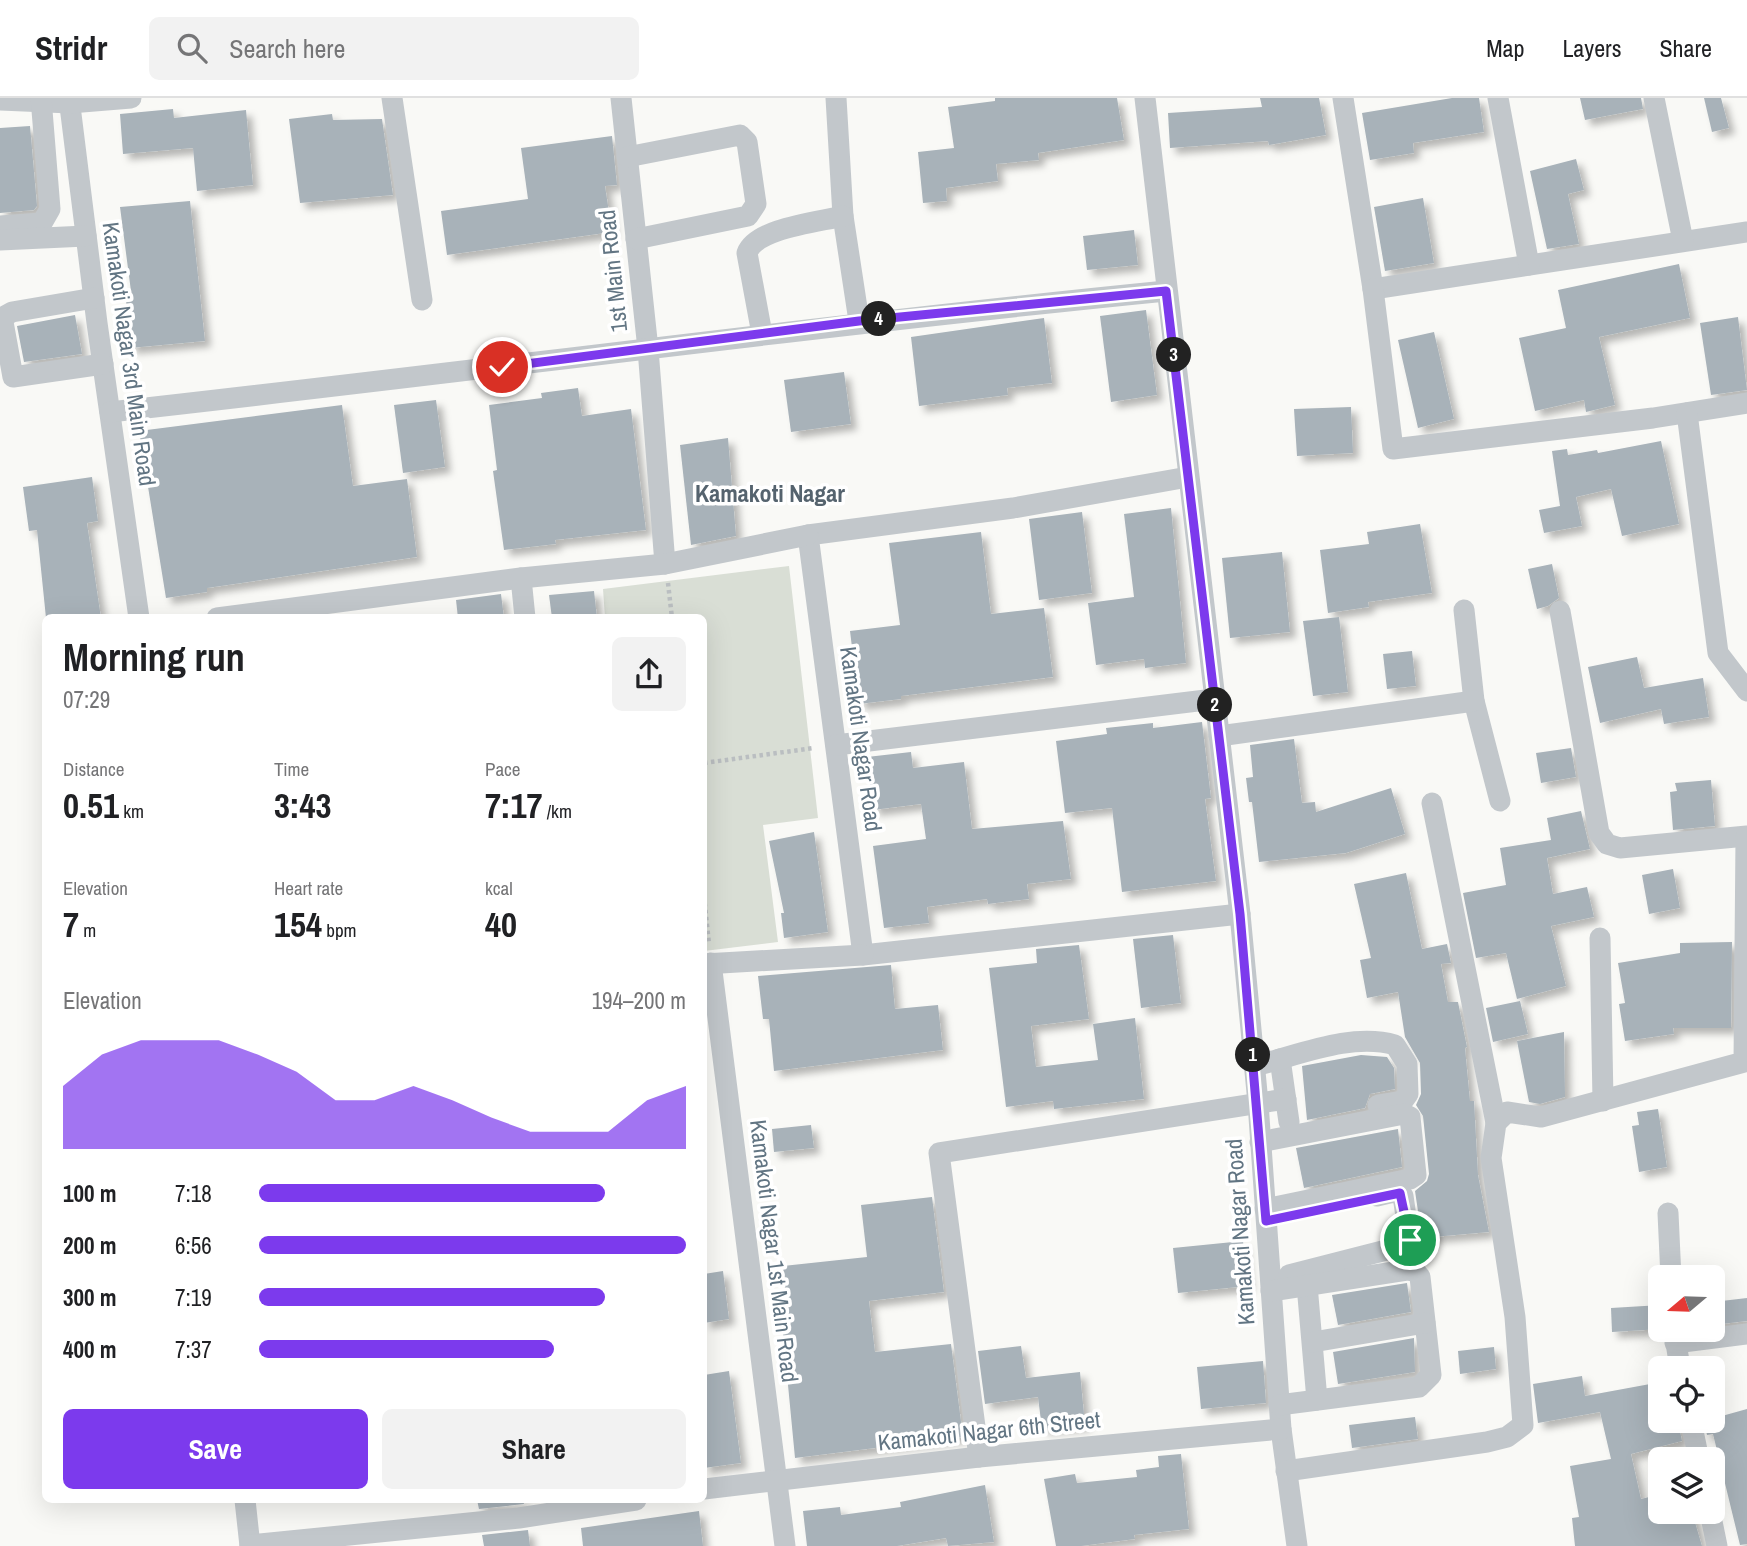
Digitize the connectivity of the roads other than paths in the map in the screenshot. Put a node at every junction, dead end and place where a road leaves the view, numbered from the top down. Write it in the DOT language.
graph roads {
  1 [pos="131,98"];
  2 [pos="392,98"];
  3 [pos="621,98"];
  4 [pos="1145,98"];
  5 [pos="1343,98"];
  6 [pos="1498,98"];
  7 [pos="1656,98"];
  8 [pos="41,99"];
  9 [pos="842,99"];
  10 [pos="0,100"];
  11 [pos="69,100"];
  12 [pos="627,157"];
  13 [pos="843,216"];
  14 [pos="0,226"];
  15 [pos="1747,232"];
  16 [pos="86,236"];
  17 [pos="636,239"];
  18 [pos="0,240"];
  19 [pos="1684,241"];
  20 [pos="1529,265"];
  21 [pos="1373,289"];
  22 [pos="1166,291"];
  23 [pos="93,298"];
  24 [pos="422,300"];
  25 [pos="859,321"];
  26 [pos="762,334"];
  27 [pos="648,349"];
  28 [pos="103,364"];
  29 [pos="1747,403"];
  30 [pos="110,412"];
  31 [pos="1687,413"];
  32 [pos="1188,477"];
  33 [pos="808,536"];
  34 [pos="665,564"];
  35 [pos="521,578"];
  36 [pos="1464,610"];
  37 [pos="1560,611"];
  38 [pos="138,614"];
  39 [pos="247,614"];
  40 [pos="525,614"];
  41 [pos="1747,691"];
  42 [pos="1214,699"];
  43 [pos="1474,701"];
  44 [pos="1219,736"];
  45 [pos="836,745"];
  46 [pos="1500,800"];
  47 [pos="1432,803"];
  48 [pos="1746,837"];
  49 [pos="1240,914"];
  50 [pos="1600,939"];
  51 [pos="863,955"];
  52 [pos="707,964"];
  53 [pos="1280,1059"];
  54 [pos="1256,1085"];
  55 [pos="1285,1091"];
  56 [pos="1603,1101"];
  57 [pos="1289,1122"];
  58 [pos="1496,1123"];
  59 [pos="1260,1135"];
  60 [pos="1668,1213"];
  61 [pos="1266,1215"];
  62 [pos="1670,1265"];
  63 [pos="1270,1285"];
  64 [pos="1307,1285"];
  65 [pos="1425,1323"];
  66 [pos="1747,1334"];
  67 [pos="1726,1335"];
  68 [pos="1312,1342"];
  69 [pos="1317,1400"];
  70 [pos="1279,1405"];
  71 [pos="1281,1429"];
  72 [pos="979,1457"];
  73 [pos="1286,1471"];
  74 [pos="777,1482"];
  75 [pos="707,1489"];
  76 [pos="245,1503"];
  77 [pos="592,1503"];
  78 [pos="562,1505"];
  79 [pos="1712,1524"];
  80 [pos="250,1546"];
  81 [pos="785,1546"];
  82 [pos="1297,1546"];
  83 [pos="1717,1546"];
  1 -- 11 [label="street"];
  2 -- 24 [label="street"];
  3 -- 12 [label="street, 1st Main Road"];
  4 -- 22 [label="street, Kamakoti Nagar Road"];
  5 -- 21 [label="street"];
  6 -- 20 [label="street"];
  7 -- 19 [label="street"];
  8 -- 10 [label="street"];
  8 -- 11 [label="street"];
  8 -- 14 [label="street"];
  9 -- 13 [label="street"];
  11 -- 16 [label="street, Kamakoti Nagar 3rd Main Road"];
  12 -- 17 [label="street, 1st Main Road"];
  12 -- 17 [label="street"];
  13 -- 25 [label="street"];
  13 -- 26 [label="street"];
  15 -- 19 [label="street"];
  16 -- 18 [label="street"];
  16 -- 23 [label="street, Kamakoti Nagar 3rd Main Road"];
  17 -- 27 [label="street, 1st Main Road"];
  19 -- 20 [label="street"];
  20 -- 21 [label="street"];
  21 -- 31 [label="street"];
  22 -- 25 [label="street"];
  22 -- 32 [label="street, Kamakoti Nagar Road"];
  23 -- 28 [label="street, Kamakoti Nagar 3rd Main Road"];
  23 -- 28 [label="street"];
  25 -- 26 [label="street"];
  26 -- 27 [label="street"];
  27 -- 30 [label="street"];
  27 -- 34 [label="street, 1st Main Road"];
  28 -- 30 [label="street, Kamakoti Nagar 3rd Main Road"];
  29 -- 31 [label="street"];
  30 -- 38 [label="street, Kamakoti Nagar 3rd Main Road"];
  31 -- 41 [label="street"];
  32 -- 33 [label="street"];
  32 -- 42 [label="street, Kamakoti Nagar Road"];
  33 -- 34 [label="street"];
  33 -- 45 [label="street, Kamakoti Nagar Road"];
  34 -- 35 [label="street"];
  35 -- 39 [label="street"];
  35 -- 40 [label="street"];
  36 -- 43 [label="street"];
  37 -- 48 [label="street"];
  42 -- 44 [label="street, Kamakoti Nagar Road"];
  42 -- 45 [label="street"];
  43 -- 44 [label="street"];
  43 -- 46 [label="street"];
  44 -- 49 [label="street, Kamakoti Nagar Road"];
  45 -- 51 [label="street, Kamakoti Nagar Road"];
  47 -- 58 [label="street"];
  48 -- 56 [label="street"];
  49 -- 51 [label="street"];
  49 -- 54 [label="street, Kamakoti Nagar Road"];
  50 -- 56 [label="street"];
  51 -- 52 [label="street"];
  52 -- 74 [label="street, Kamakoti Nagar 1st Main Road"];
  53 -- 54 [label="street"];
  53 -- 55 [label="street"];
  53 -- 57 [label="street"];
  54 -- 55 [label="street"];
  54 -- 59 [label="street, Kamakoti Nagar Road"];
  54 -- 72 [label="street"];
  55 -- 57 [label="street"];
  56 -- 58 [label="street"];
  57 -- 59 [label="street"];
  58 -- 73 [label="street"];
  59 -- 61 [label="street, Kamakoti Nagar Road"];
  59 -- 61 [label="street"];
  60 -- 62 [label="street"];
  61 -- 63 [label="street, Kamakoti Nagar Road"];
  61 -- 63 [label="street"];
  63 -- 64 [label="street"];
  63 -- 70 [label="street, Kamakoti Nagar Road"];
  64 -- 65 [label="street"];
  64 -- 68 [label="street"];
  65 -- 68 [label="street"];
  65 -- 69 [label="street"];
  66 -- 67 [label="street"];
  68 -- 69 [label="street"];
  69 -- 70 [label="street"];
  70 -- 71 [label="street, Kamakoti Nagar Road"];
  71 -- 72 [label="street, Kamakoti Nagar 6th Street"];
  71 -- 73 [label="street, Kamakoti Nagar Road"];
  72 -- 74 [label="street, Kamakoti Nagar 6th Street"];
  73 -- 82 [label="street, Kamakoti Nagar Road"];
  74 -- 75 [label="street, Kamakoti Nagar 6th Street"];
  74 -- 81 [label="street, Kamakoti Nagar 1st Main Road"];
  76 -- 80 [label="street"];
  77 -- 78 [label="street"];
  78 -- 80 [label="street"];
  79 -- 83 [label="street"];
}
